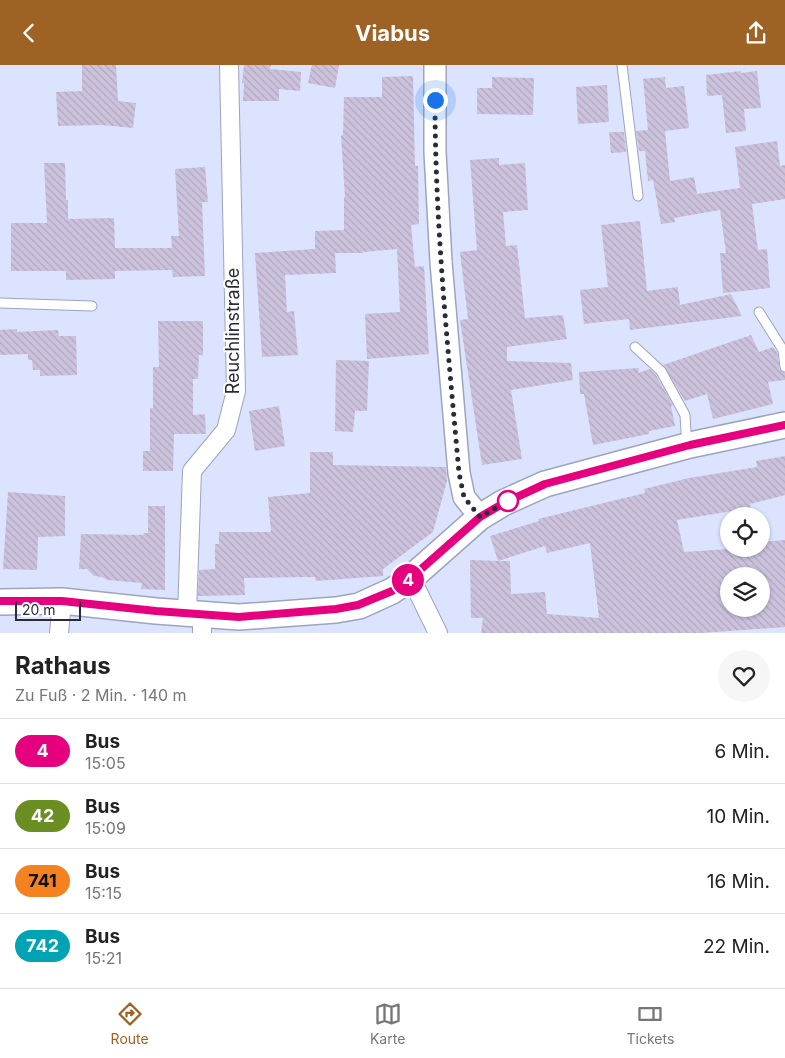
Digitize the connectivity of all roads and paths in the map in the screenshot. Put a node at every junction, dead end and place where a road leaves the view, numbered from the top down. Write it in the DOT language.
graph roads {
  1 [pos="229,65"];
  2 [pos="435,65"];
  3 [pos="622,65"];
  4 [pos="638,196"];
  5 [pos="0,303"];
  6 [pos="92,306"];
  7 [pos="759,311"];
  8 [pos="635,347"];
  9 [pos="785,367"];
  10 [pos="785,425"];
  11 [pos="690,445"];
  12 [pos="480,517"];
  13 [pos="411,578"];
  14 [pos="0,601"];
  15 [pos="62,601"];
  16 [pos="197,621"];
  17 [pos="59,633"];
  18 [pos="438,633"];
  1 -- 16 [label="street, Reuchlinstraße"];
  2 -- 12 [label="street"];
  3 -- 4 [label="lane"];
  5 -- 6 [label="lane"];
  7 -- 9 [label="lane"];
  8 -- 11 [label="lane"];
  10 -- 11 [label="main road"];
  11 -- 12 [label="main road"];
  12 -- 13 [label="main road"];
  13 -- 16 [label="main road"];
  13 -- 18 [label="street"];
  14 -- 15 [label="main road"];
  15 -- 16 [label="main road"];
  15 -- 17 [label="street"];
}
